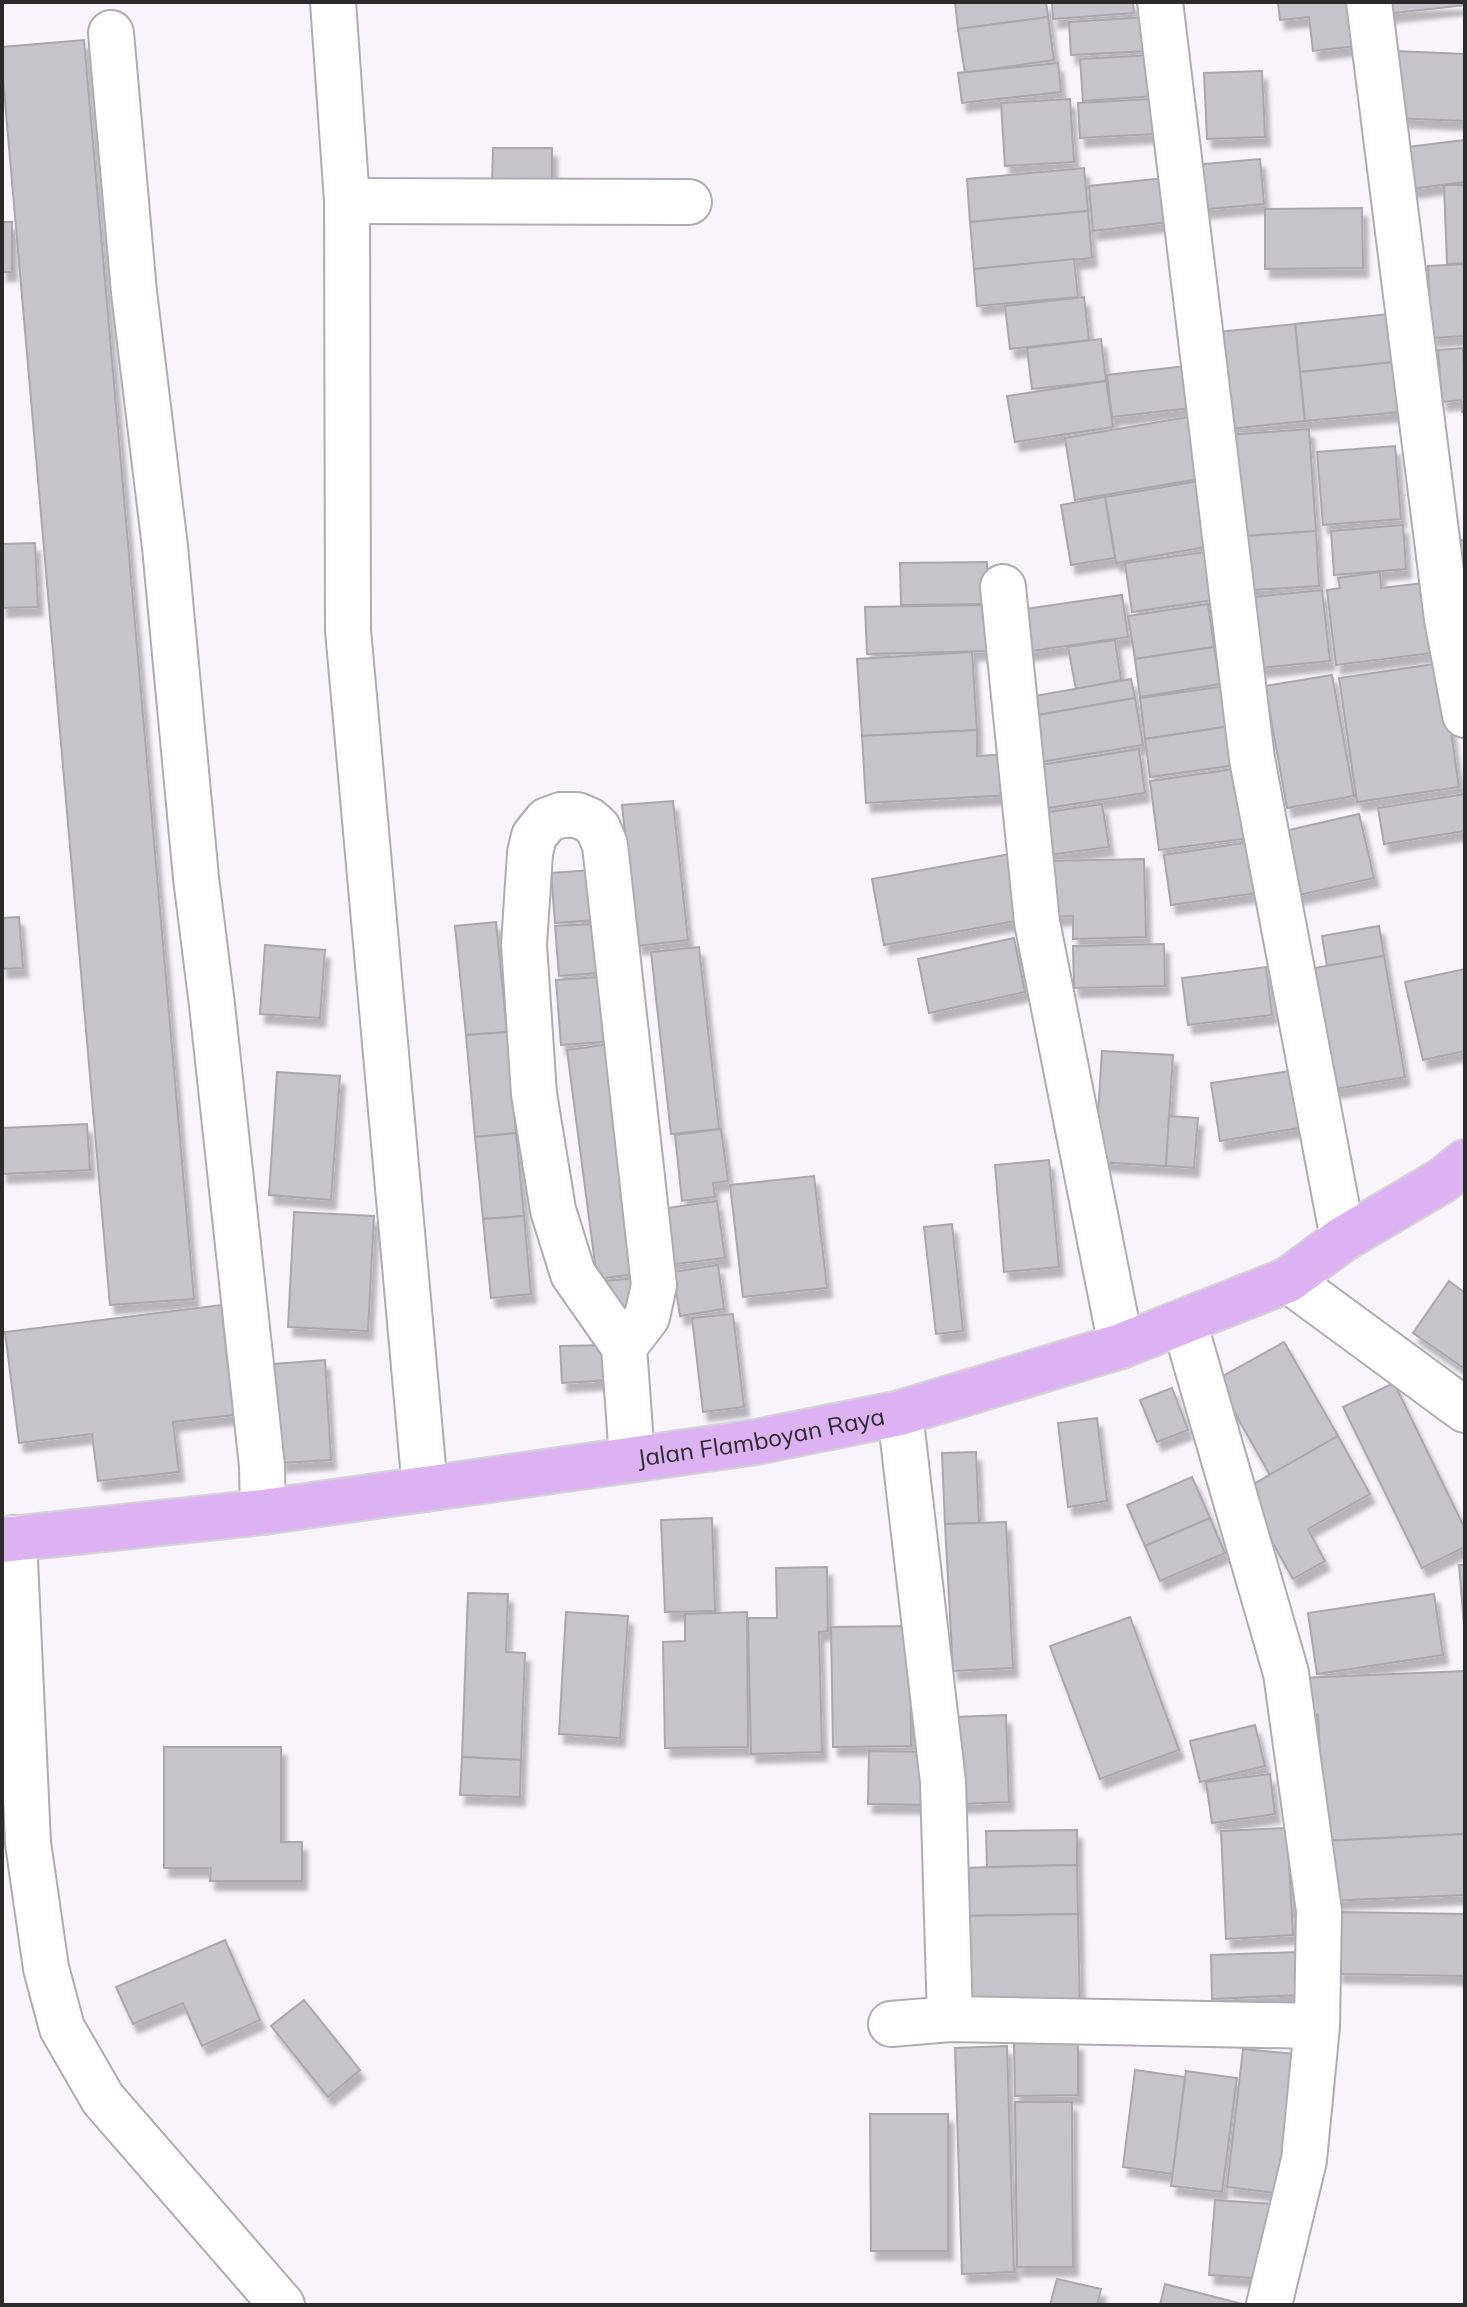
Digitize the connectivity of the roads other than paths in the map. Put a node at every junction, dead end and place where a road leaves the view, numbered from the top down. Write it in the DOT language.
graph roads {
  1 [pos="333,2"];
  2 [pos="1160,2"];
  3 [pos="1369,2"];
  4 [pos="111,33"];
  5 [pos="347,201"];
  6 [pos="689,202"];
  7 [pos="1003,587"];
  8 [pos="1465,715"];
  9 [pos="1458,1179"];
  10 [pos="1343,1239"];
  11 [pos="1288,1280"];
  12 [pos="1184,1322"];
  13 [pos="1121,1346"];
  14 [pos="624,1347"];
  15 [pos="1465,1410"];
  16 [pos="900,1413"];
  17 [pos="632,1458"];
  18 [pos="425,1489"];
  19 [pos="263,1512"];
  20 [pos="8,1539"];
  21 [pos="950,2019"];
  22 [pos="891,2024"];
  23 [pos="1317,2026"];
  24 [pos="282,2305"];
  25 [pos="1269,2305"];
  1 -- 5 [label="street"];
  2 -- 10 [label="street"];
  3 -- 8 [label="street"];
  4 -- 19 [label="street"];
  5 -- 6 [label="street"];
  5 -- 18 [label="street"];
  7 -- 13 [label="street"];
  9 -- 10 [label="main road, Jalan Flamboyan Raya"];
  10 -- 11 [label="main road, Jalan Flamboyan Raya"];
  11 -- 12 [label="main road, Jalan Flamboyan Raya"];
  11 -- 15 [label="street"];
  12 -- 13 [label="main road, Jalan Flamboyan Raya"];
  12 -- 23 [label="street"];
  13 -- 16 [label="main road, Jalan Flamboyan Raya"];
  14 -- 14 [label="street"];
  14 -- 17 [label="street"];
  16 -- 17 [label="main road, Jalan Flamboyan Raya"];
  16 -- 21 [label="street"];
  17 -- 18 [label="main road, Jalan Flamboyan Raya"];
  18 -- 19 [label="main road, Jalan Flamboyan Raya"];
  19 -- 20 [label="main road, Jalan Flamboyan Raya"];
  20 -- 24 [label="street"];
  21 -- 22 [label="street"];
  21 -- 23 [label="street"];
  23 -- 25 [label="street"];
}
